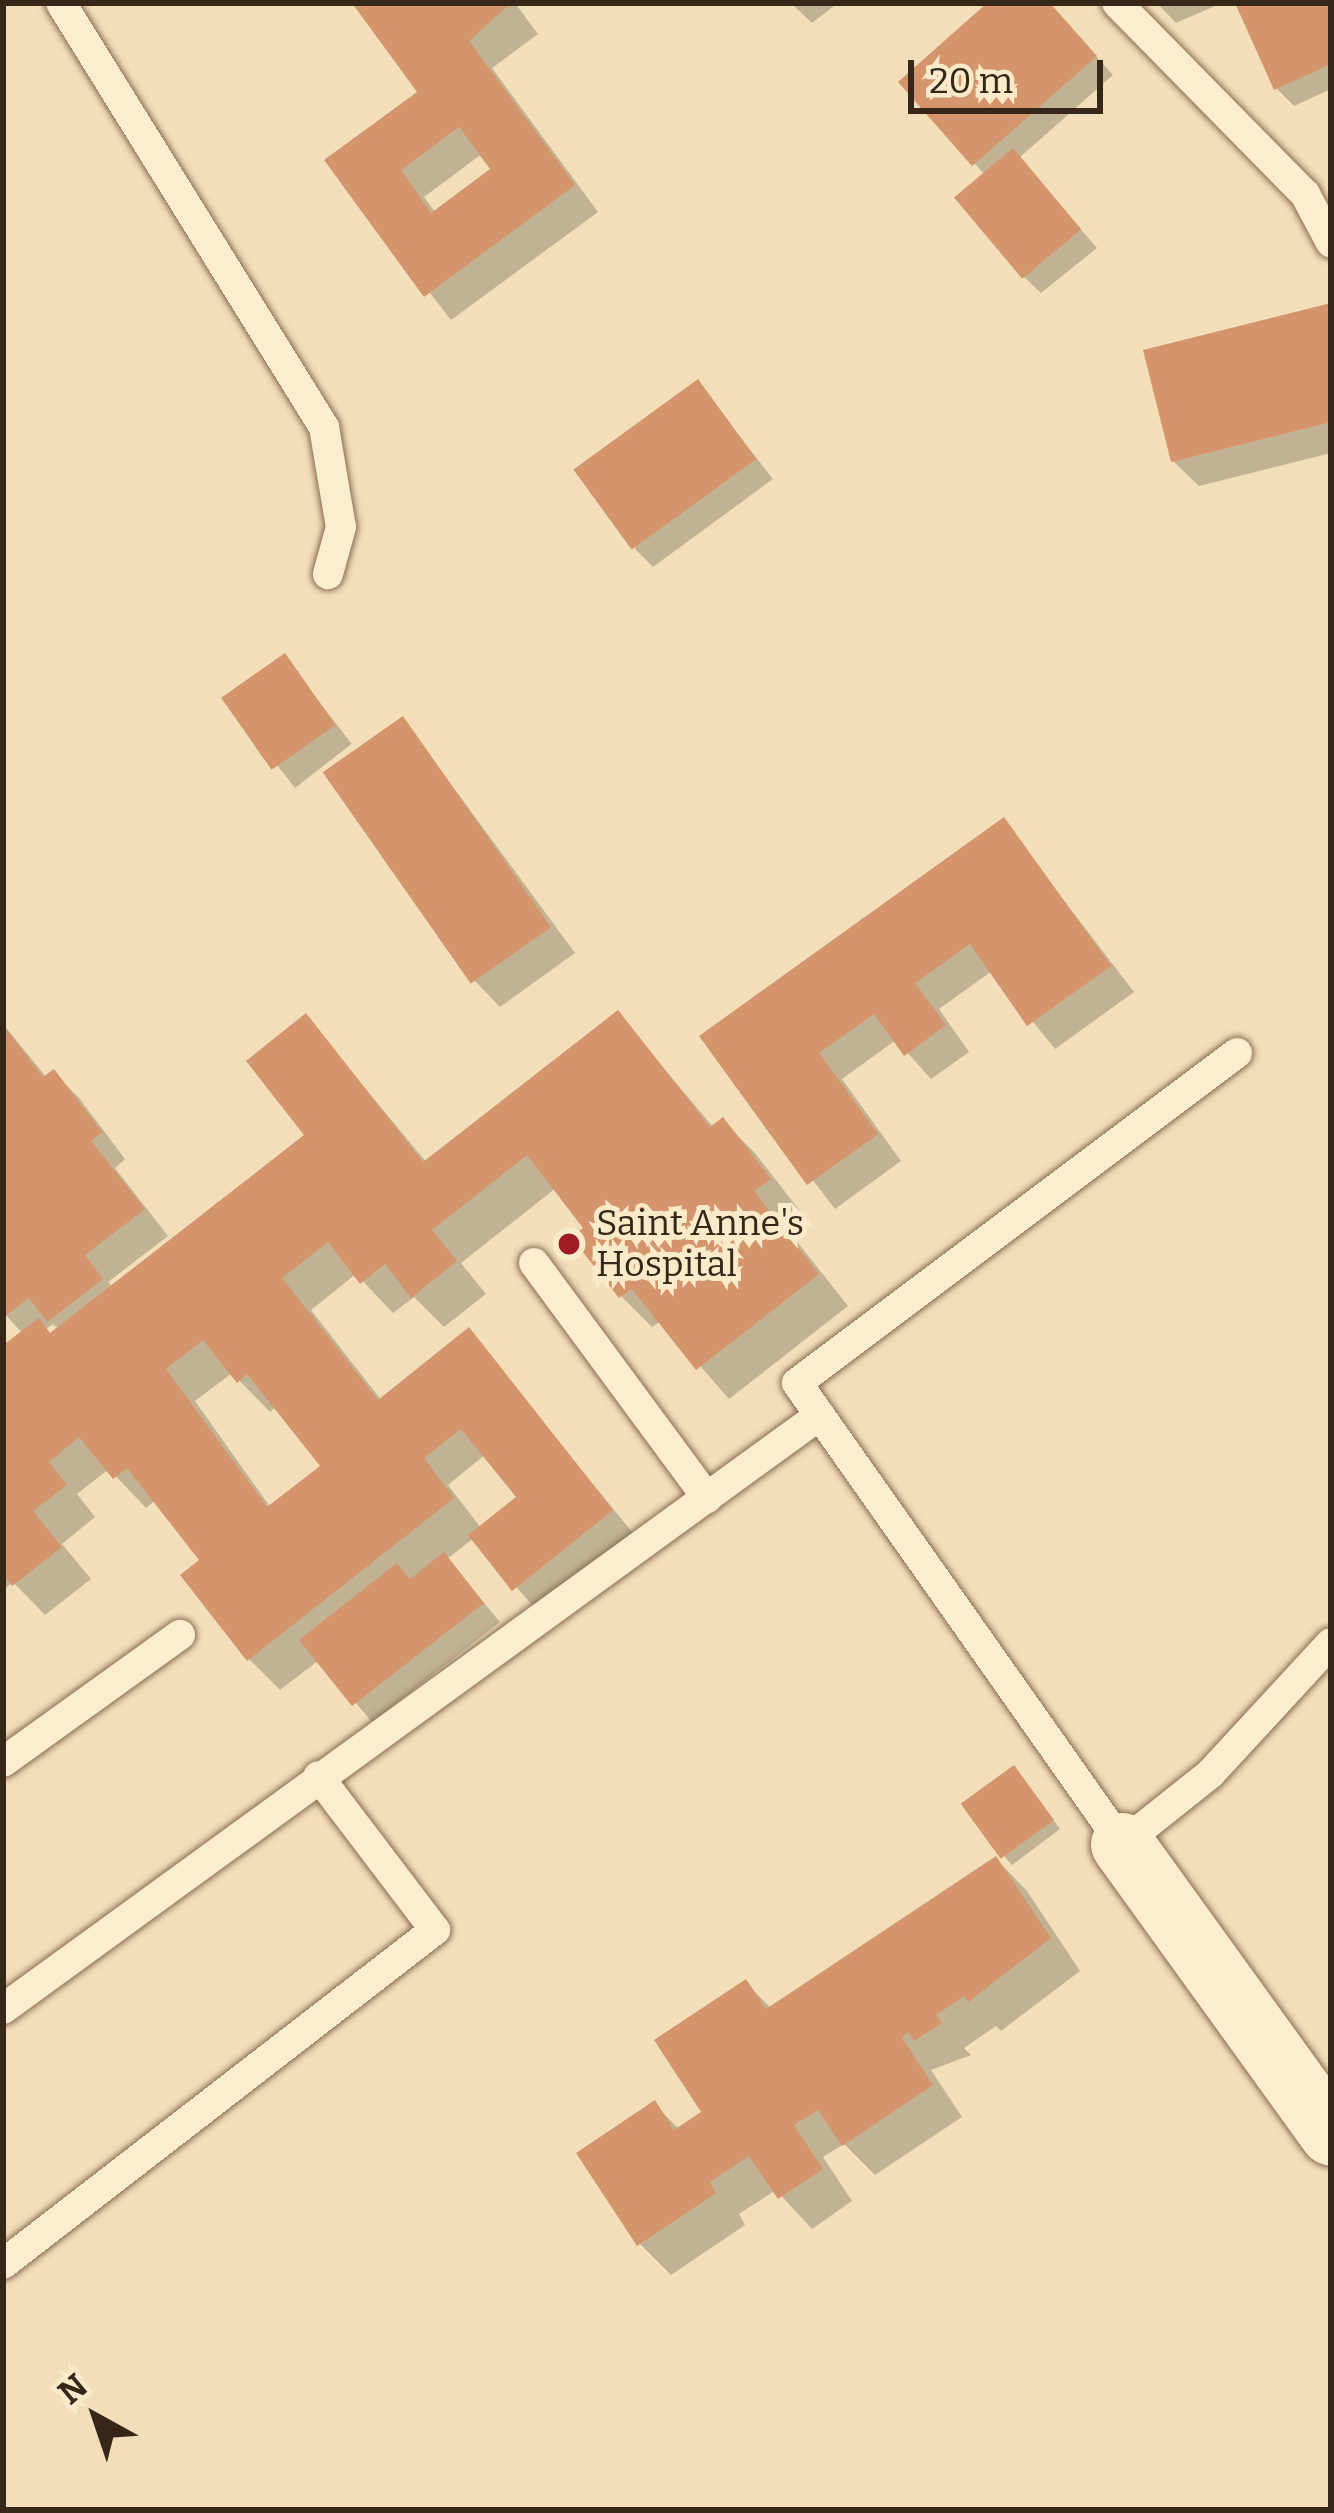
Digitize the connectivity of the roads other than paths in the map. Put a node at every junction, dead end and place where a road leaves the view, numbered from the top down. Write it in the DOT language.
graph roads {
  1 [pos="61,3"];
  2 [pos="1118,3"];
  3 [pos="1331,243"];
  4 [pos="328,574"];
  5 [pos="1237,1053"];
  6 [pos="534,1263"];
  7 [pos="820,1415"];
  8 [pos="707,1498"];
  9 [pos="180,1635"];
  10 [pos="1331,1643"];
  11 [pos="3,1762"];
  12 [pos="318,1776"];
  13 [pos="1122,1844"];
  14 [pos="3,2009"];
  15 [pos="1331,2134"];
  16 [pos="3,2264"];
  1 -- 4 [label="lane"];
  2 -- 3 [label="lane"];
  5 -- 7 [label="lane"];
  6 -- 8 [label="lane"];
  7 -- 8 [label="lane"];
  7 -- 13 [label="lane"];
  8 -- 12 [label="lane"];
  9 -- 11 [label="lane"];
  10 -- 13 [label="lane"];
  12 -- 14 [label="lane"];
  12 -- 16 [label="lane"];
  13 -- 15 [label="street"];
}
